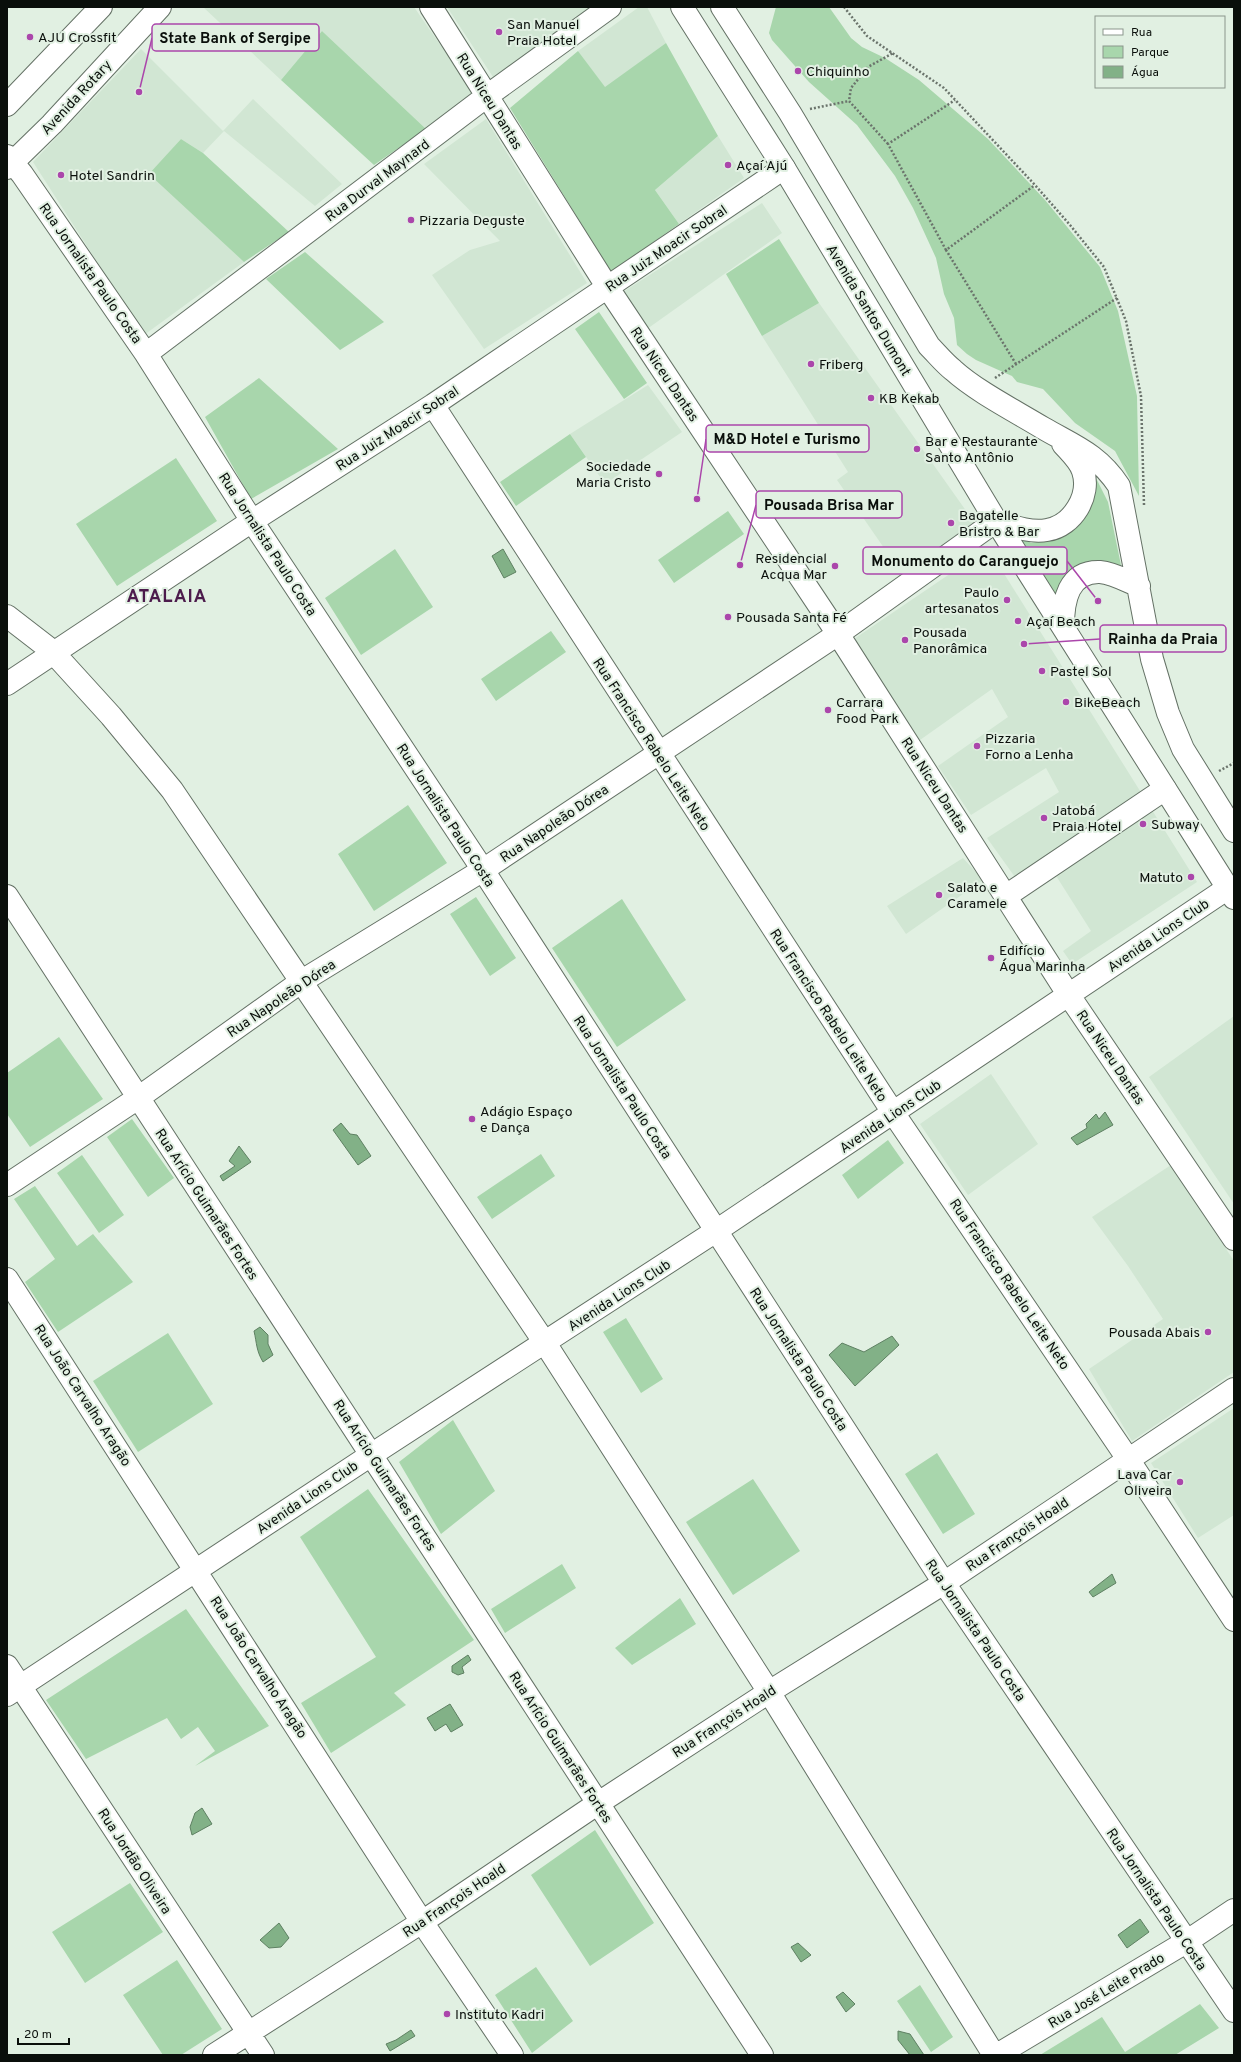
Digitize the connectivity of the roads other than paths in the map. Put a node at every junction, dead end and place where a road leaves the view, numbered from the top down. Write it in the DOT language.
graph roads {
  1 [pos="101,7"];
  2 [pos="160,7"];
  3 [pos="430,7"];
  4 [pos="610,7"];
  5 [pos="682,7"];
  6 [pos="722,7"];
  7 [pos="488,96"];
  8 [pos="7,105"];
  9 [pos="9,162"];
  10 [pos="784,168"];
  11 [pos="608,288"];
  12 [pos="146,354"];
  13 [pos="433,405"];
  14 [pos="1056,436"];
  15 [pos="252,521"];
  16 [pos="996,521"];
  17 [pos="1139,586"];
  18 [pos="7,616"];
  19 [pos="1063,626"];
  20 [pos="7,630"];
  21 [pos="838,634"];
  22 [pos="52,652"];
  23 [pos="7,684"];
  24 [pos="658,753"];
  25 [pos="1165,789"];
  26 [pos="1234,831"];
  27 [pos="483,870"];
  28 [pos="1231,893"];
  29 [pos="7,896"];
  30 [pos="1006,896"];
  31 [pos="302,981"];
  32 [pos="1068,994"];
  33 [pos="138,1098"];
  34 [pos="894,1114"];
  35 [pos="7,1184"];
  36 [pos="716,1232"];
  37 [pos="1234,1240"];
  38 [pos="7,1279"];
  39 [pos="545,1343"];
  40 [pos="1234,1388"];
  41 [pos="371,1454"];
  42 [pos="1128,1459"];
  43 [pos="197,1572"];
  44 [pos="944,1583"];
  45 [pos="1234,1620"];
  46 [pos="7,1666"];
  47 [pos="14,1691"];
  48 [pos="769,1692"];
  49 [pos="597,1804"];
  50 [pos="1234,1910"];
  51 [pos="422,1922"];
  52 [pos="1186,1942"];
  53 [pos="1234,2011"];
  54 [pos="248,2033"];
  55 [pos="214,2055"];
  56 [pos="262,2055"];
  57 [pos="512,2055"];
  58 [pos="762,2055"];
  59 [pos="994,2055"];
  60 [pos="997,2055"];
  1 -- 8 [label="street"];
  2 -- 9 [label="street, Avenida Rotary"];
  3 -- 7 [label="street, Rua Niceu Dantas"];
  4 -- 7 [label="street, Rua Durval Maynard"];
  5 -- 10 [label="street, Avenida Santos Dumont"];
  6 -- 14 [label="street"];
  7 -- 11 [label="street, Rua Niceu Dantas"];
  7 -- 12 [label="street, Rua Durval Maynard"];
  9 -- 12 [label="street, Rua Jornalista Paulo Costa"];
  10 -- 11 [label="street, Rua Juiz Moacir Sobral"];
  10 -- 16 [label="street, Avenida Santos Dumont"];
  11 -- 13 [label="street, Rua Juiz Moacir Sobral"];
  11 -- 21 [label="street, Rua Niceu Dantas"];
  12 -- 15 [label="street, Rua Jornalista Paulo Costa"];
  13 -- 15 [label="street, Rua Juiz Moacir Sobral"];
  13 -- 24 [label="street, Rua Francisco Rabelo Leite Neto"];
  14 -- 16 [label="street"];
  14 -- 17 [label="street"];
  15 -- 22 [label="street, Rua Juiz Moacir Sobral"];
  15 -- 27 [label="street, Rua Jornalista Paulo Costa"];
  16 -- 19 [label="street, Avenida Santos Dumont"];
  16 -- 21 [label="street, Rua Napoleão Dórea"];
  17 -- 19 [label="street"];
  17 -- 26 [label="street"];
  18 -- 22 [label="street"];
  19 -- 25 [label="street, Avenida Santos Dumont"];
  20 -- 22 [label="street"];
  21 -- 24 [label="street, Rua Napoleão Dórea"];
  21 -- 30 [label="street, Rua Niceu Dantas"];
  22 -- 23 [label="street, Rua Juiz Moacir Sobral"];
  22 -- 31 [label="street"];
  24 -- 27 [label="street, Rua Napoleão Dórea"];
  24 -- 34 [label="street, Rua Francisco Rabelo Leite Neto"];
  25 -- 28 [label="street, Avenida Santos Dumont"];
  25 -- 30 [label="street"];
  27 -- 31 [label="street, Rua Napoleão Dórea"];
  27 -- 36 [label="street, Rua Jornalista Paulo Costa"];
  28 -- 32 [label="street, Avenida Lions Club"];
  29 -- 33 [label="street, Rua Arício Guimarães Fortes"];
  30 -- 32 [label="street, Rua Niceu Dantas"];
  31 -- 33 [label="street, Rua Napoleão Dórea"];
  31 -- 39 [label="street"];
  32 -- 34 [label="street, Avenida Lions Club"];
  32 -- 37 [label="street, Rua Niceu Dantas"];
  33 -- 35 [label="street, Rua Napoleão Dórea"];
  33 -- 41 [label="street, Rua Arício Guimarães Fortes"];
  34 -- 36 [label="street, Avenida Lions Club"];
  34 -- 42 [label="street, Rua Francisco Rabelo Leite Neto"];
  36 -- 39 [label="street, Avenida Lions Club"];
  36 -- 44 [label="street, Rua Jornalista Paulo Costa"];
  38 -- 43 [label="street, Rua João Carvalho Aragão"];
  39 -- 41 [label="street, Avenida Lions Club"];
  39 -- 48 [label="street"];
  40 -- 42 [label="street, Rua François Hoald"];
  41 -- 43 [label="street, Avenida Lions Club"];
  41 -- 49 [label="street, Rua Arício Guimarães Fortes"];
  42 -- 44 [label="street, Rua François Hoald"];
  42 -- 45 [label="street, Rua Francisco Rabelo Leite Neto"];
  43 -- 47 [label="street, Avenida Lions Club"];
  43 -- 51 [label="street, Rua João Carvalho Aragão"];
  44 -- 48 [label="street, Rua François Hoald"];
  44 -- 52 [label="street, Rua Jornalista Paulo Costa"];
  46 -- 47 [label="street, Rua Jordão Oliveira"];
  47 -- 54 [label="street, Rua Jordão Oliveira"];
  48 -- 49 [label="street, Rua François Hoald"];
  48 -- 59 [label="street"];
  49 -- 51 [label="street, Rua François Hoald"];
  49 -- 58 [label="street, Rua Arício Guimarães Fortes"];
  50 -- 52 [label="street, Rua José Leite Prado"];
  51 -- 54 [label="street, Rua François Hoald"];
  51 -- 57 [label="street, Rua João Carvalho Aragão"];
  52 -- 53 [label="street, Rua Jornalista Paulo Costa"];
  52 -- 60 [label="street, Rua José Leite Prado"];
  54 -- 55 [label="street, Rua François Hoald"];
  54 -- 56 [label="street, Rua Jordão Oliveira"];
}
